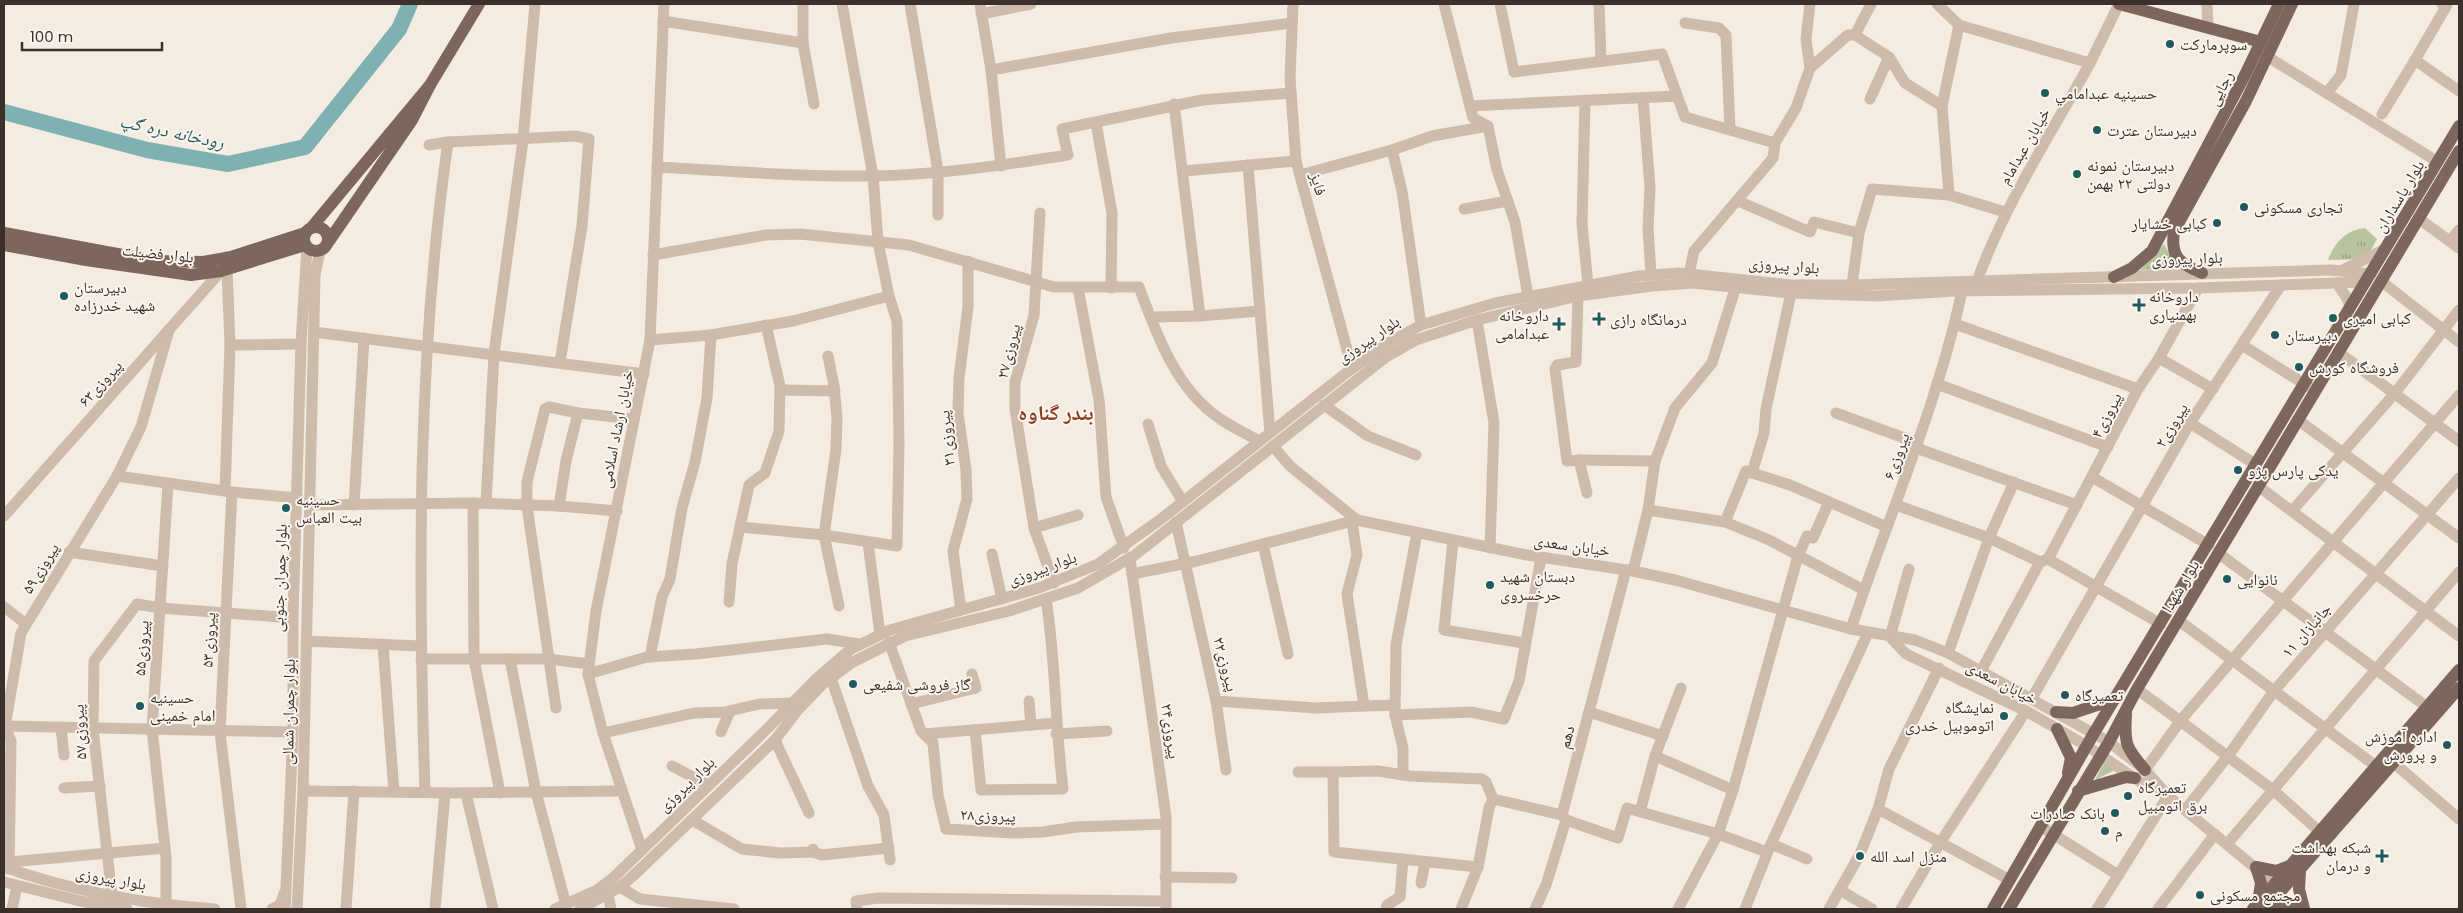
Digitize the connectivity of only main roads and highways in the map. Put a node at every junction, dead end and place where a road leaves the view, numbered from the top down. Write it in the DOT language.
graph roads {
  1 [pos="479,4"];
  2 [pos="2119,4"];
  3 [pos="2279,4"];
  4 [pos="2292,4"];
  5 [pos="2260,42"];
  6 [pos="430,85"];
  7 [pos="2230,118"];
  8 [pos="2459,126"];
  9 [pos="2459,151"];
  10 [pos="2189,193"];
  11 [pos="2424,197"];
  12 [pos="4,233"];
  13 [pos="313,241"];
  14 [pos="4,245"];
  15 [pos="87,255"];
  16 [pos="2202,273"];
  17 [pos="2114,276"];
  18 [pos="2373,279"];
  19 [pos="2309,388"];
  20 [pos="2214,549"];
  21 [pos="2459,670"];
  22 [pos="2459,688"];
  23 [pos="2116,699"];
  24 [pos="2126,709"];
  25 [pos="2056,712"];
  26 [pos="2057,729"];
  27 [pos="2145,770"];
  28 [pos="2135,778"];
  29 [pos="2066,781"];
  30 [pos="2078,791"];
  31 [pos="2296,868"];
  32 [pos="2279,887"];
  33 [pos="2259,907"];
  34 [pos="1993,909"];
  35 [pos="2009,909"];
  36 [pos="2271,909"];
  37 [pos="2296,909"];
  38 [pos="2303,909"];
  1 -- 6 [label="main road"];
  2 -- 5 [label="main road"];
  3 -- 5 [label="main road, رجایی"];
  4 -- 7 [label="main road, رجایی"];
  5 -- 7 [label="main road, رجایی"];
  6 -- 13 [label="main road"];
  6 -- 13 [label="main road"];
  7 -- 10 [label="main road, رجایی"];
  8 -- 11 [label="main road, بلوار پاسداران"];
  9 -- 11 [label="main road, بلوار پاسداران"];
  10 -- 16 [label="main road, رجایی"];
  10 -- 17 [label="main road, رجایی"];
  11 -- 18 [label="main road, بلوار پاسداران"];
  11 -- 18 [label="main road, بلوار پاسداران"];
  12 -- 15 [label="main road, بلوار فضیلت"];
  13 -- 15 [label="main road, بلوار فضیلت"];
  13 -- 15 [label="main road, بلوار فضیلت"];
  14 -- 15 [label="main road, بلوار فضیلت"];
  18 -- 19 [label="main road, بلوار شهدا"];
  18 -- 19 [label="main road, بلوار شهدا"];
  19 -- 20 [label="main road, بلوار شهدا"];
  19 -- 20 [label="main road, بلوار شهدا"];
  20 -- 23 [label="main road, بلوار شهدا"];
  20 -- 24 [label="main road, بلوار شهدا"];
  21 -- 31 [label="main road"];
  22 -- 31 [label="main road"];
  23 -- 25 [label="main road"];
  23 -- 29 [label="main road, بلوار شهدا"];
  24 -- 27 [label="main road"];
  24 -- 30 [label="main road, بلوار شهدا"];
  26 -- 29 [label="main road"];
  28 -- 30 [label="main road"];
  29 -- 34 [label="main road, بلوار شهدا"];
  30 -- 35 [label="main road, بلوار شهدا"];
  31 -- 32 [label="main road"];
  31 -- 33 [label="main road"];
  31 -- 38 [label="main road"];
  32 -- 33 [label="main road"];
  32 -- 38 [label="main road"];
  36 -- 37 [label="main road"];
}
